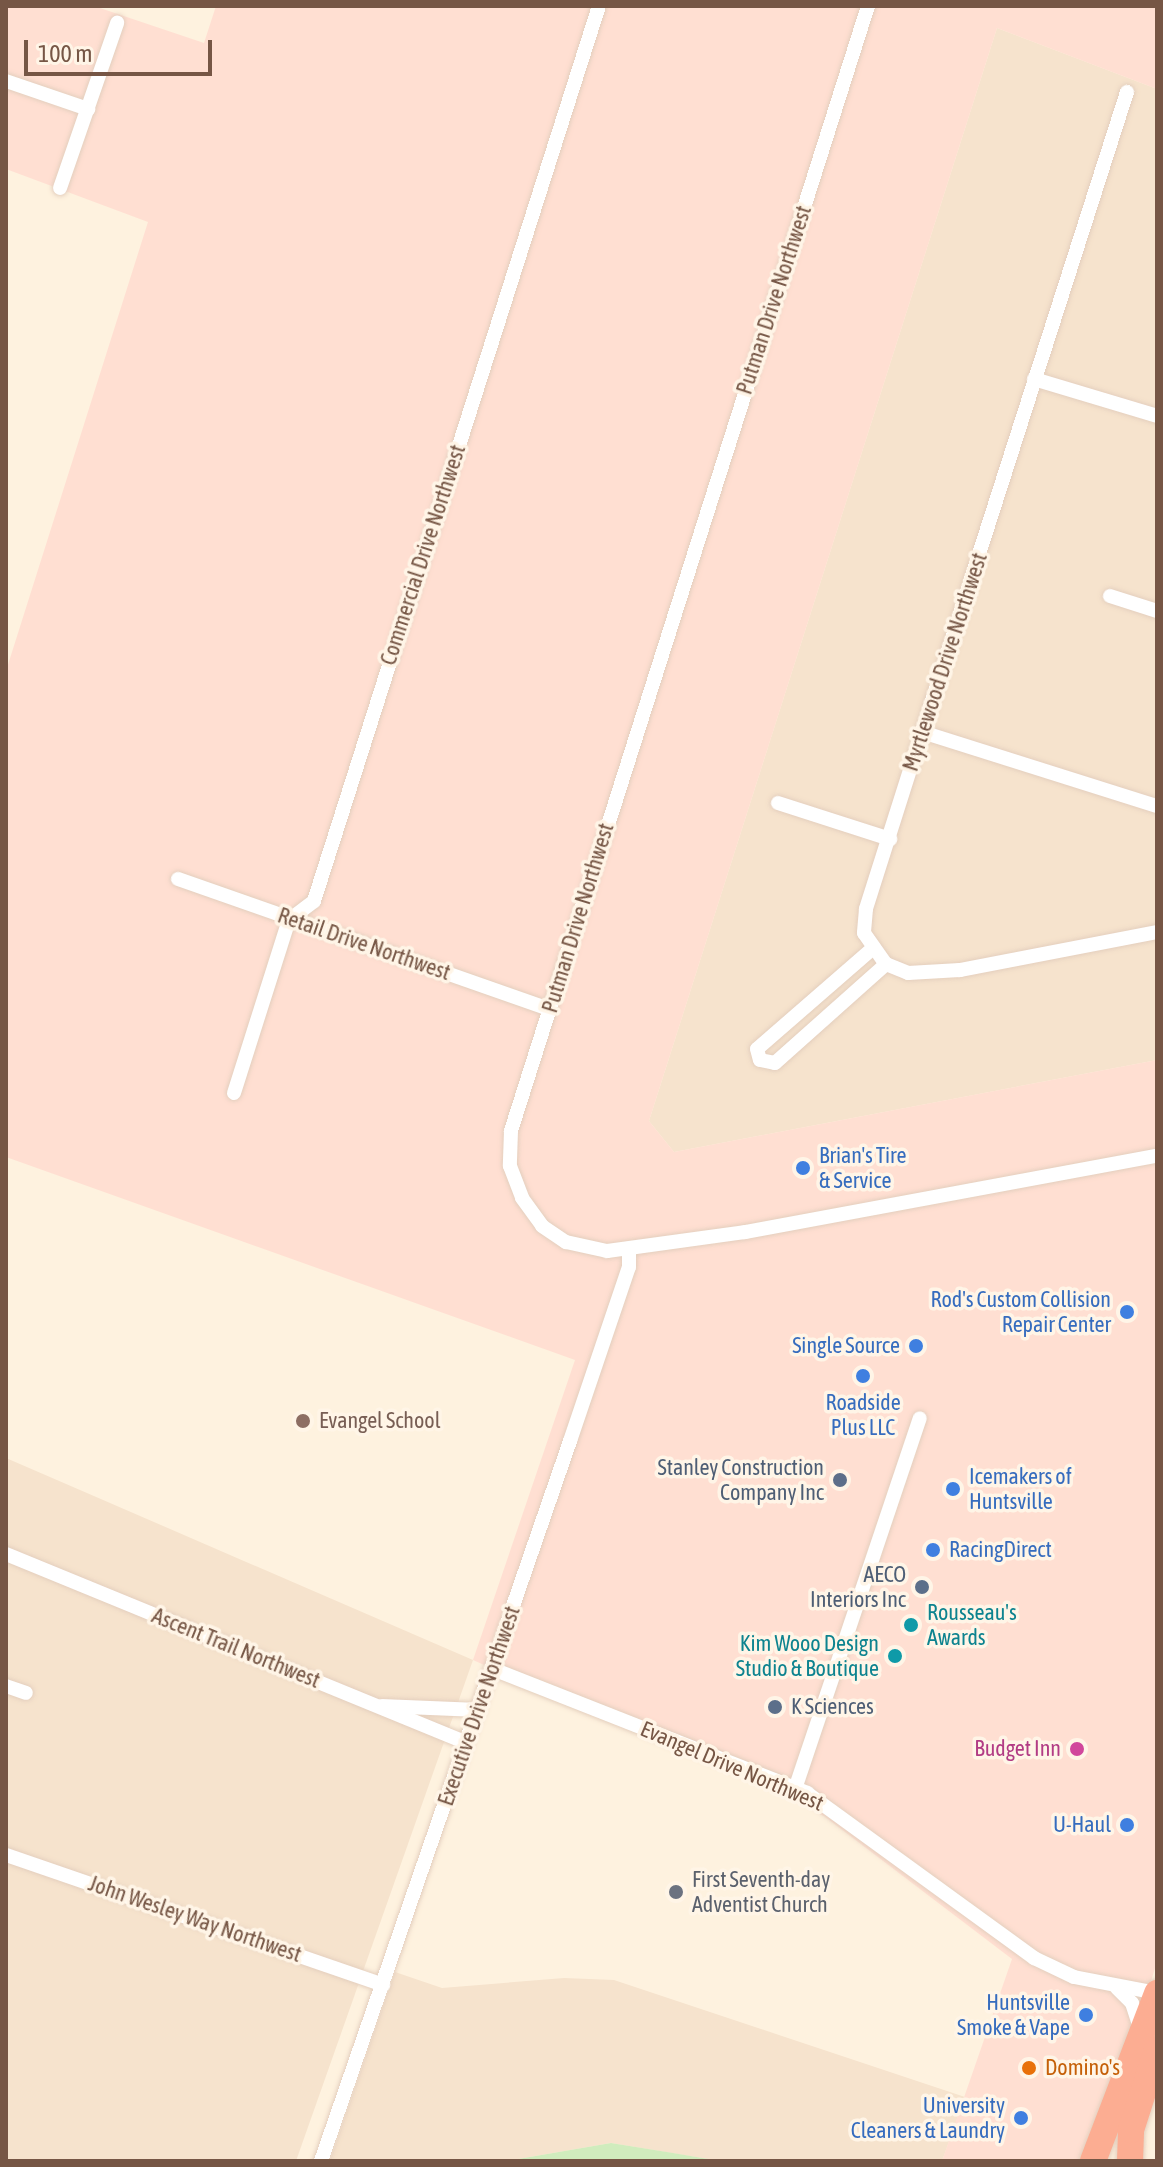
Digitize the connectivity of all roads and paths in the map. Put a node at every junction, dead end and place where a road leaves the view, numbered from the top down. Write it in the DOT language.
graph roads {
  1 [pos="599,6"];
  2 [pos="868,6"];
  3 [pos="117,23"];
  4 [pos="6,81"];
  5 [pos="1127,92"];
  6 [pos="88,109"];
  7 [pos="60,188"];
  8 [pos="1034,379"];
  9 [pos="1157,416"];
  10 [pos="1110,596"];
  11 [pos="1157,611"];
  12 [pos="922,732"];
  13 [pos="778,803"];
  14 [pos="1157,806"];
  15 [pos="890,839"];
  16 [pos="178,879"];
  17 [pos="289,920"];
  18 [pos="1157,932"];
  19 [pos="872,949"];
  20 [pos="886,964"];
  21 [pos="550,1009"];
  22 [pos="234,1093"];
  23 [pos="1157,1156"];
  24 [pos="629,1250"];
  25 [pos="920,1418"];
  26 [pos="6,1554"];
  27 [pos="493,1669"];
  28 [pos="6,1686"];
  29 [pos="26,1693"];
  30 [pos="374,1705"];
  31 [pos="478,1710"];
  32 [pos="466,1743"];
  33 [pos="795,1789"];
  34 [pos="6,1855"];
  35 [pos="383,1985"];
  36 [pos="1117,1988"];
  37 [pos="1157,1993"];
  38 [pos="1149,2045"];
  39 [pos="1157,2090"];
  40 [pos="321,2161"];
  41 [pos="1093,2161"];
  42 [pos="1131,2161"];
  1 -- 17 [label="street, Commercial Drive Northwest"];
  2 -- 21 [label="street, Putman Drive Northwest"];
  3 -- 6 [label="street"];
  4 -- 6 [label="street"];
  5 -- 8 [label="street, Myrtlewood Drive Northwest"];
  6 -- 7 [label="street"];
  8 -- 9 [label="street"];
  8 -- 12 [label="street, Myrtlewood Drive Northwest"];
  10 -- 11 [label="street"];
  12 -- 14 [label="street"];
  12 -- 15 [label="street, Myrtlewood Drive Northwest"];
  13 -- 15 [label="street"];
  15 -- 19 [label="street, Myrtlewood Drive Northwest"];
  16 -- 17 [label="street, Retail Drive Northwest"];
  17 -- 21 [label="street, Retail Drive Northwest"];
  17 -- 22 [label="street, Commercial Drive Northwest"];
  18 -- 20 [label="street"];
  19 -- 20 [label="street"];
  19 -- 20 [label="street"];
  21 -- 24 [label="street, Putman Drive Northwest"];
  23 -- 24 [label="street, Putman Drive Northwest"];
  24 -- 27 [label="street, Executive Drive Northwest"];
  25 -- 33 [label="street"];
  26 -- 30 [label="street, Ascent Trail Northwest"];
  27 -- 31 [label="street, Executive Drive Northwest"];
  27 -- 33 [label="street, Evangel Drive Northwest"];
  28 -- 29 [label="street"];
  30 -- 31 [label="street"];
  30 -- 32 [label="street, Ascent Trail Northwest"];
  31 -- 32 [label="street, Executive Drive Northwest"];
  32 -- 35 [label="street, Executive Drive Northwest"];
  33 -- 36 [label="street, Evangel Drive Northwest"];
  34 -- 35 [label="street, John Wesley Way Northwest"];
  35 -- 40 [label="street, Executive Drive Northwest"];
  36 -- 37 [label="street, Evangel Drive Northwest"];
  36 -- 38 [label="street"];
  37 -- 38 [label="highway"];
  38 -- 41 [label="highway"];
  38 -- 42 [label="highway"];
  39 -- 42 [label="highway"];
}
